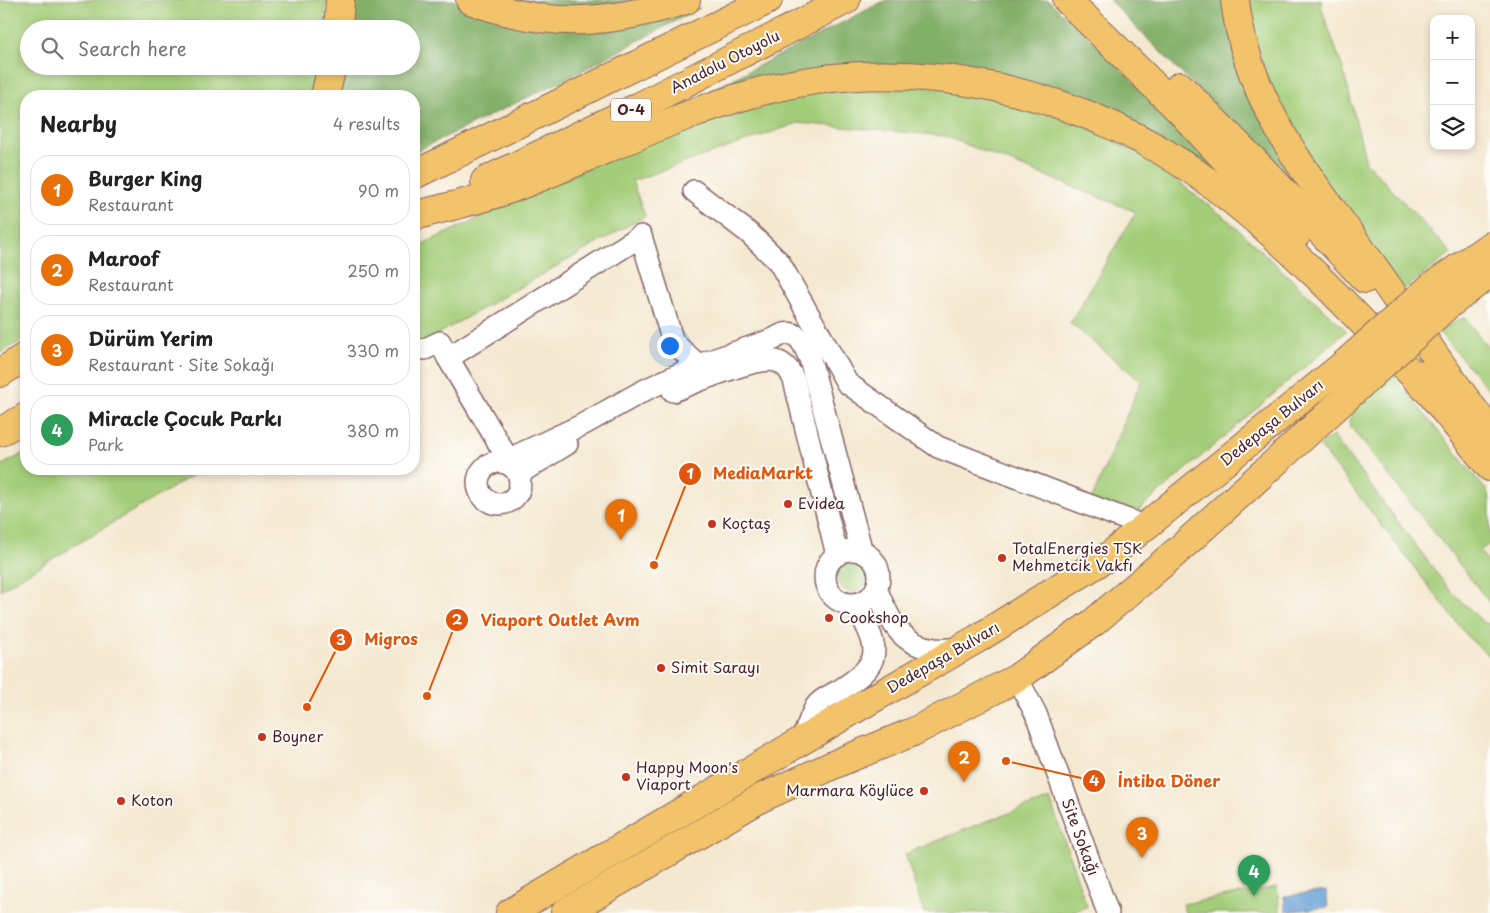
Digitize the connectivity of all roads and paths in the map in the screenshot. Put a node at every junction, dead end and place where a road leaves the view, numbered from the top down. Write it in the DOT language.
graph roads {
  1 [pos="340,0"];
  2 [pos="470,0"];
  3 [pos="686,0"];
  4 [pos="768,0"];
  5 [pos="846,0"];
  6 [pos="1066,0"];
  7 [pos="1094,0"];
  8 [pos="1235,0"];
  9 [pos="339,20"];
  10 [pos="330,75"];
  11 [pos="326,90"];
  12 [pos="420,172"];
  13 [pos="694,191"];
  14 [pos="420,213"];
  15 [pos="420,214"];
  16 [pos="1490,246"];
  17 [pos="1490,274"];
  18 [pos="1440,296"];
  19 [pos="774,339"];
  20 [pos="804,345"];
  21 [pos="425,349"];
  22 [pos="448,358"];
  23 [pos="20,360"];
  24 [pos="780,363"];
  25 [pos="698,365"];
  26 [pos="1443,365"];
  27 [pos="1357,370"];
  28 [pos="0,373"];
  29 [pos="20,381"];
  30 [pos="1425,388"];
  31 [pos="0,393"];
  32 [pos="20,421"];
  33 [pos="1490,431"];
  34 [pos="0,432"];
  35 [pos="510,465"];
  36 [pos="1490,467"];
  37 [pos="1146,527"];
  38 [pos="862,552"];
  39 [pos="837,555"];
  40 [pos="1109,556"];
  41 [pos="876,589"];
  42 [pos="1125,596"];
  43 [pos="856,604"];
  44 [pos="962,648"];
  45 [pos="1017,678"];
  46 [pos="862,705"];
  47 [pos="890,740"];
  48 [pos="802,741"];
  49 [pos="510,913"];
  50 [pos="565,913"];
  51 [pos="1108,913"];
  1 -- 9 [label="main road"];
  2 -- 3 [label="main road"];
  4 -- 12 [label="main road, O-4"];
  5 -- 14 [label="main road, Anadolu Otoyolu / O-4"];
  6 -- 30 [label="main road"];
  7 -- 26 [label="main road"];
  8 -- 26 [label="main road"];
  10 -- 11 [label="main road"];
  13 -- 37 [label="street"];
  15 -- 30 [label="main road"];
  16 -- 18 [label="main road"];
  17 -- 18 [label="main road"];
  18 -- 27 [label="main road, bridge"];
  19 -- 20 [label="street"];
  19 -- 24 [label="street"];
  19 -- 25 [label="street"];
  20 -- 24 [label="street"];
  20 -- 38 [label="street"];
  21 -- 22 [label="street"];
  22 -- 25 [label="street"];
  22 -- 35 [label="street"];
  23 -- 28 [label="main road"];
  24 -- 35 [label="street"];
  24 -- 39 [label="street"];
  25 -- 35 [label="street"];
  26 -- 33 [label="main road"];
  27 -- 37 [label="main road, Dedepaşa Bulvarı"];
  27 -- 42 [label="main road, Dedepaşa Bulvarı"];
  29 -- 31 [label="main road"];
  30 -- 36 [label="main road"];
  32 -- 34 [label="main road"];
  37 -- 40 [label="main road, Dedepaşa Bulvarı"];
  38 -- 39 [label="street"];
  38 -- 41 [label="street"];
  39 -- 43 [label="street"];
  40 -- 42 [label="main road"];
  40 -- 44 [label="main road, Dedepaşa Bulvarı"];
  41 -- 43 [label="street"];
  41 -- 44 [label="street"];
  42 -- 45 [label="main road, Dedepaşa Bulvarı"];
  43 -- 48 [label="street"];
  44 -- 46 [label="main road, Dedepaşa Bulvarı"];
  45 -- 47 [label="main road, Dedepaşa Bulvarı"];
  45 -- 51 [label="street, Site Sokağı"];
  46 -- 47 [label="main road"];
  46 -- 48 [label="main road, Dedepaşa Bulvarı"];
  47 -- 50 [label="main road, Dedepaşa Bulvarı"];
  48 -- 49 [label="main road, Dedepaşa Bulvarı"];
}
